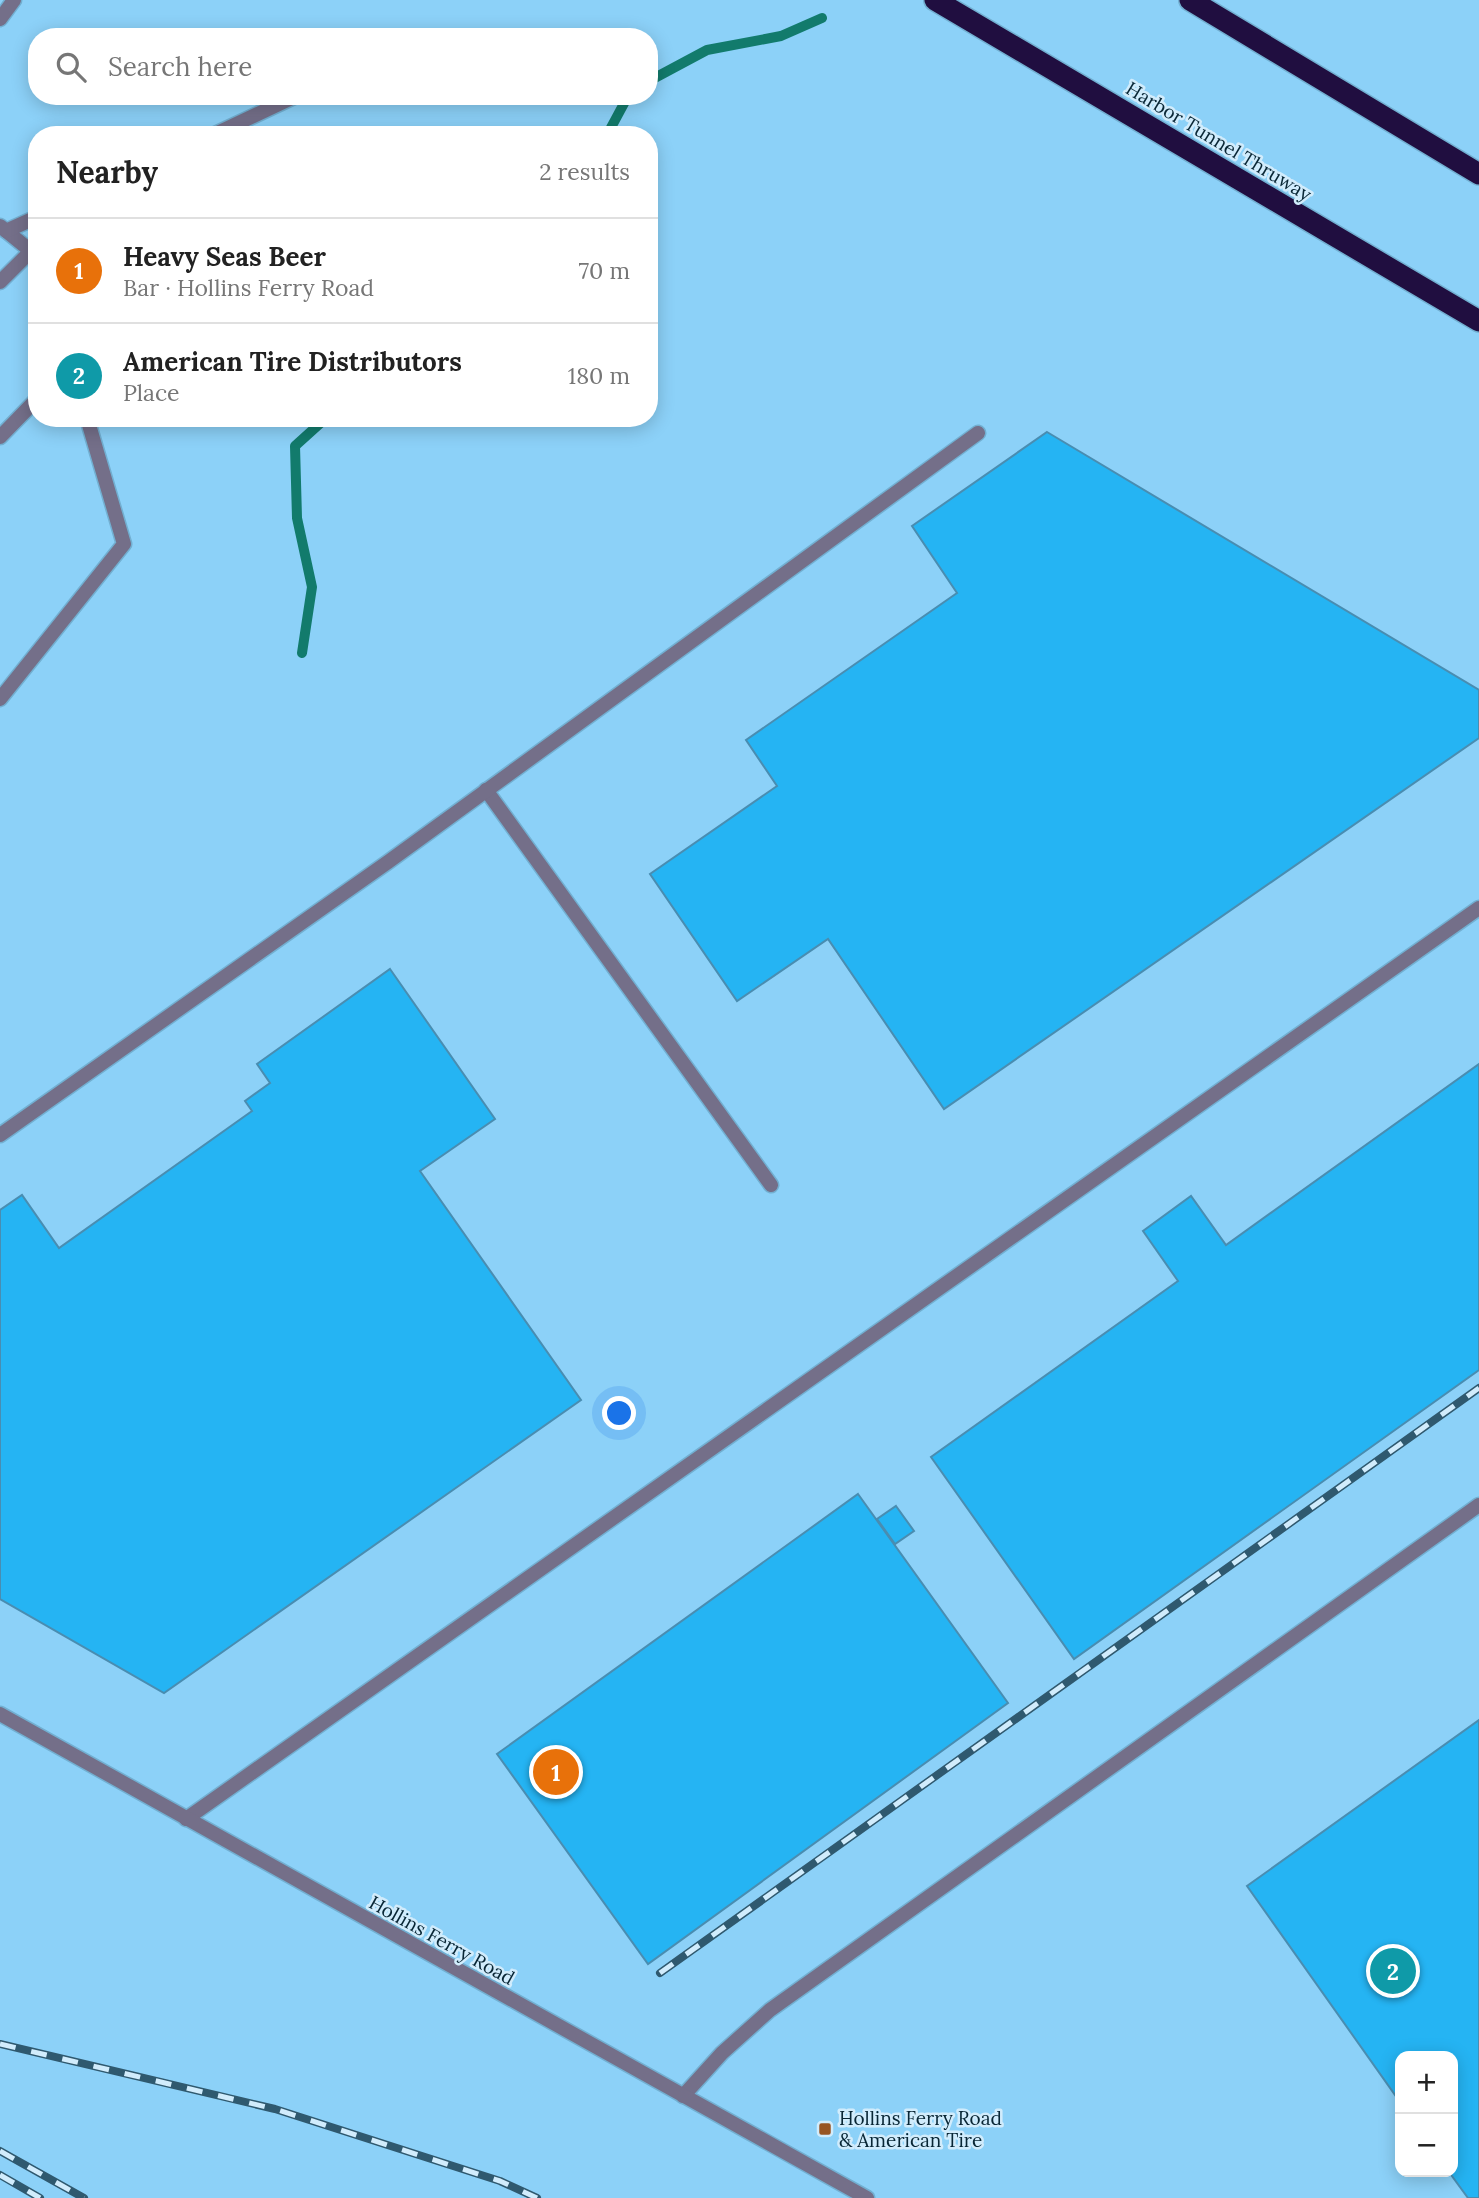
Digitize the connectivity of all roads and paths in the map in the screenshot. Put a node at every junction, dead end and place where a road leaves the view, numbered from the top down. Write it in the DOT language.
graph roads {
  1 [pos="14,0"];
  2 [pos="935,0"];
  3 [pos="1190,0"];
  4 [pos="0,19"];
  5 [pos="277,105"];
  6 [pos="232,126"];
  7 [pos="1479,174"];
  8 [pos="28,220"];
  9 [pos="3,228"];
  10 [pos="28,249"];
  11 [pos="28,259"];
  12 [pos="0,282"];
  13 [pos="1479,321"];
  14 [pos="28,408"];
  15 [pos="90,427"];
  16 [pos="978,433"];
  17 [pos="0,437"];
  18 [pos="0,699"];
  19 [pos="486,790"];
  20 [pos="1479,908"];
  21 [pos="0,1135"];
  22 [pos="771,1185"];
  23 [pos="1479,1505"];
  24 [pos="0,1714"];
  25 [pos="186,1819"];
  26 [pos="683,2096"];
  27 [pos="867,2198"];
  1 -- 4 [label="street"];
  2 -- 13 [label="highway, Harbor Tunnel Thruway"];
  3 -- 7 [label="highway"];
  5 -- 6 [label="street"];
  8 -- 9 [label="street"];
  9 -- 10 [label="street"];
  11 -- 12 [label="street"];
  14 -- 17 [label="street"];
  15 -- 18 [label="street"];
  16 -- 19 [label="street"];
  19 -- 21 [label="street"];
  19 -- 22 [label="street"];
  20 -- 25 [label="street"];
  23 -- 26 [label="street"];
  24 -- 25 [label="street, Hollins Ferry Road"];
  25 -- 26 [label="street, Hollins Ferry Road"];
  26 -- 27 [label="street, Hollins Ferry Road"];
}
